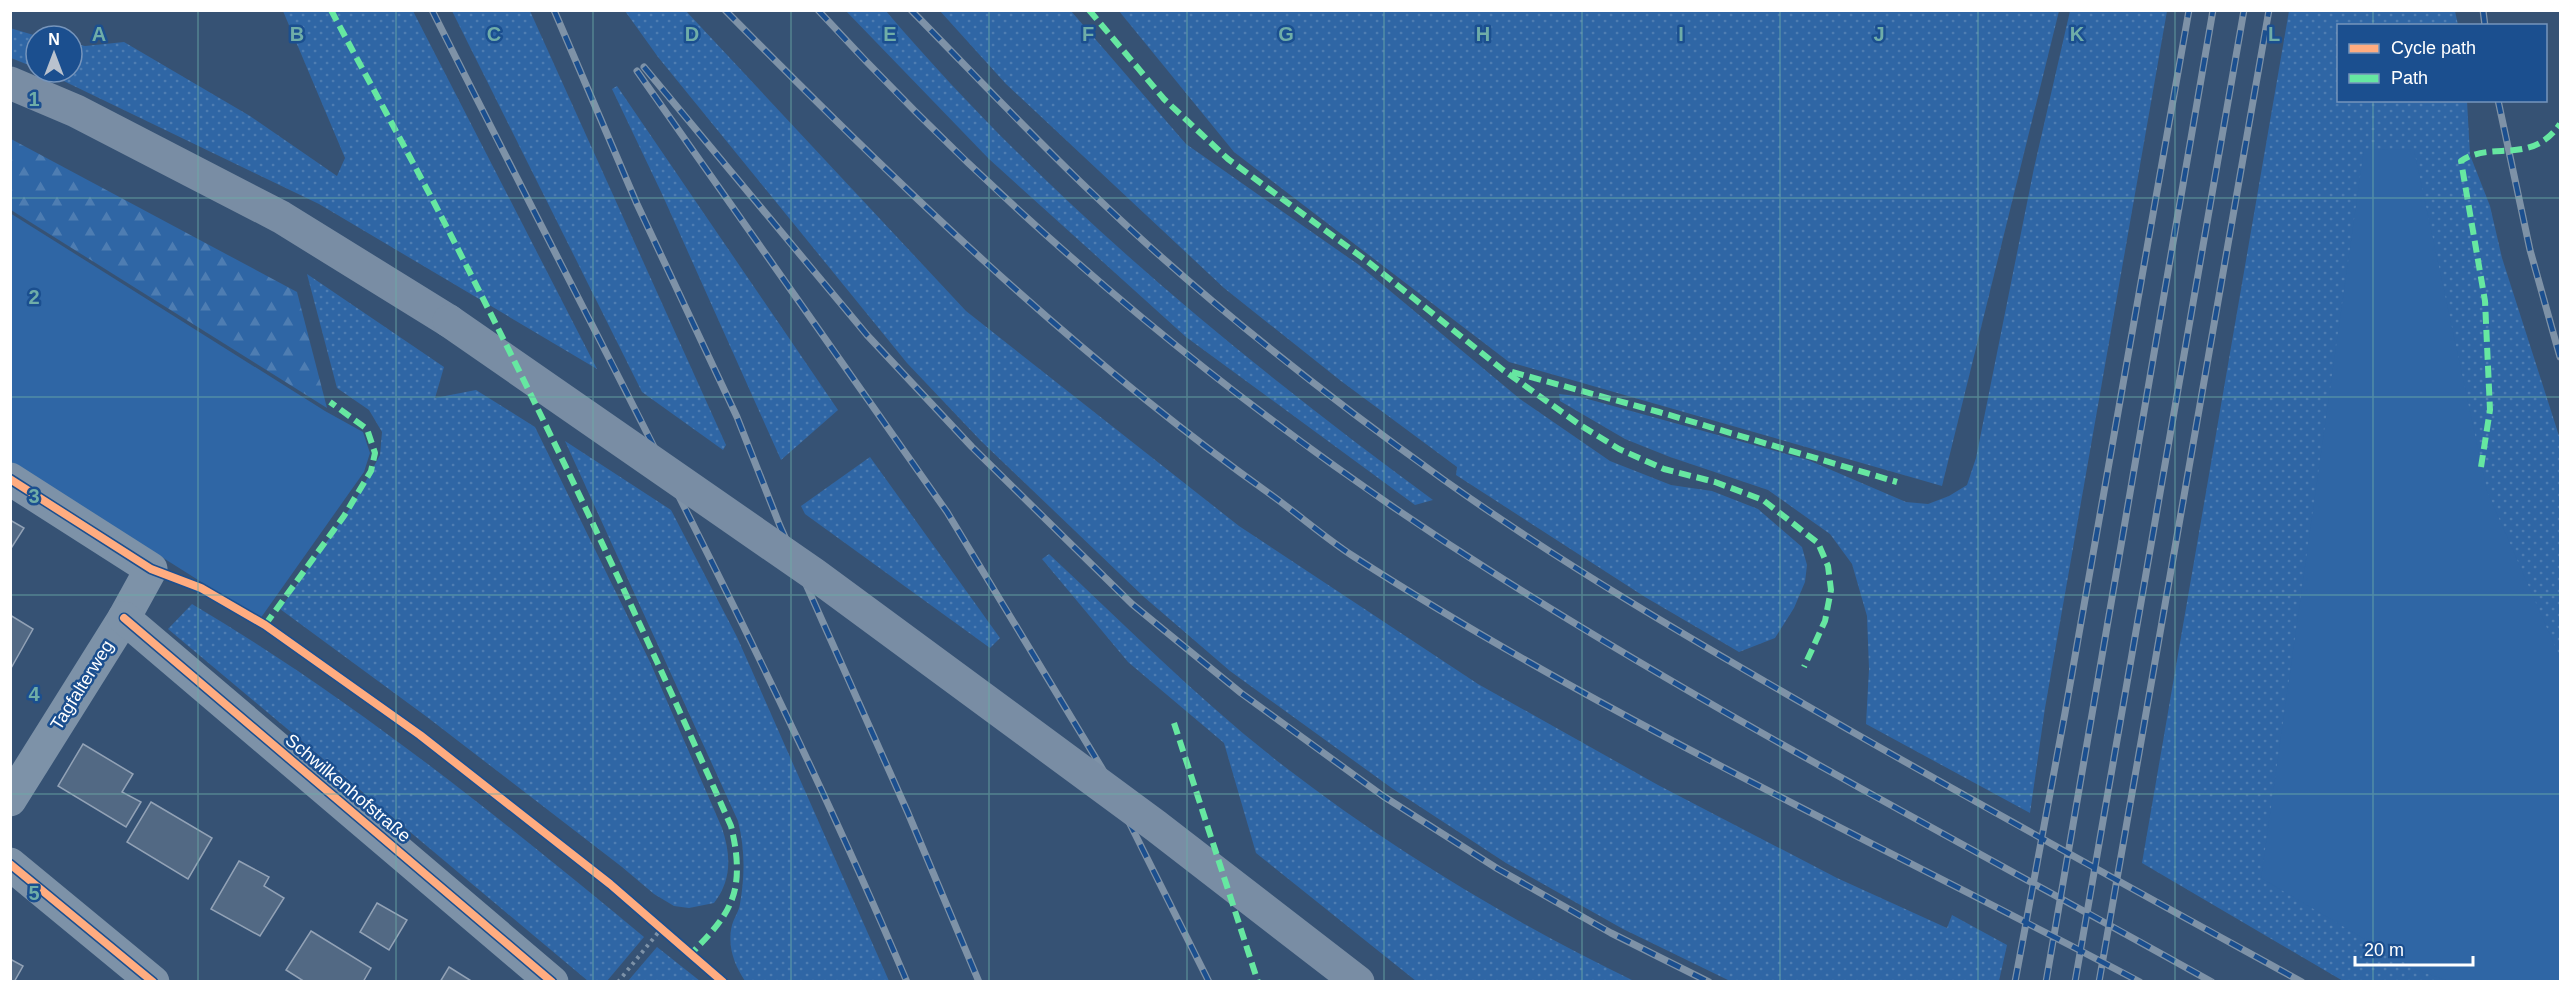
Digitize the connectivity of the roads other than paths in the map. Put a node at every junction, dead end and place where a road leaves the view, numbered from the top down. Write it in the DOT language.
graph roads {
  1 [pos="10,83"];
  2 [pos="10,479"];
  3 [pos="124,618"];
  4 [pos="10,800"];
  5 [pos="10,864"];
  6 [pos="153,981"];
  7 [pos="552,981"];
  8 [pos="1358,981"];
  1 -- 8 [label="main road, bridge"];
  2 -- 3 [label="street, Tagfalterweg"];
  3 -- 4 [label="street, Tagfalterweg"];
  3 -- 7 [label="street, Schwilkenhofstraße"];
  5 -- 6 [label="street"];
}
